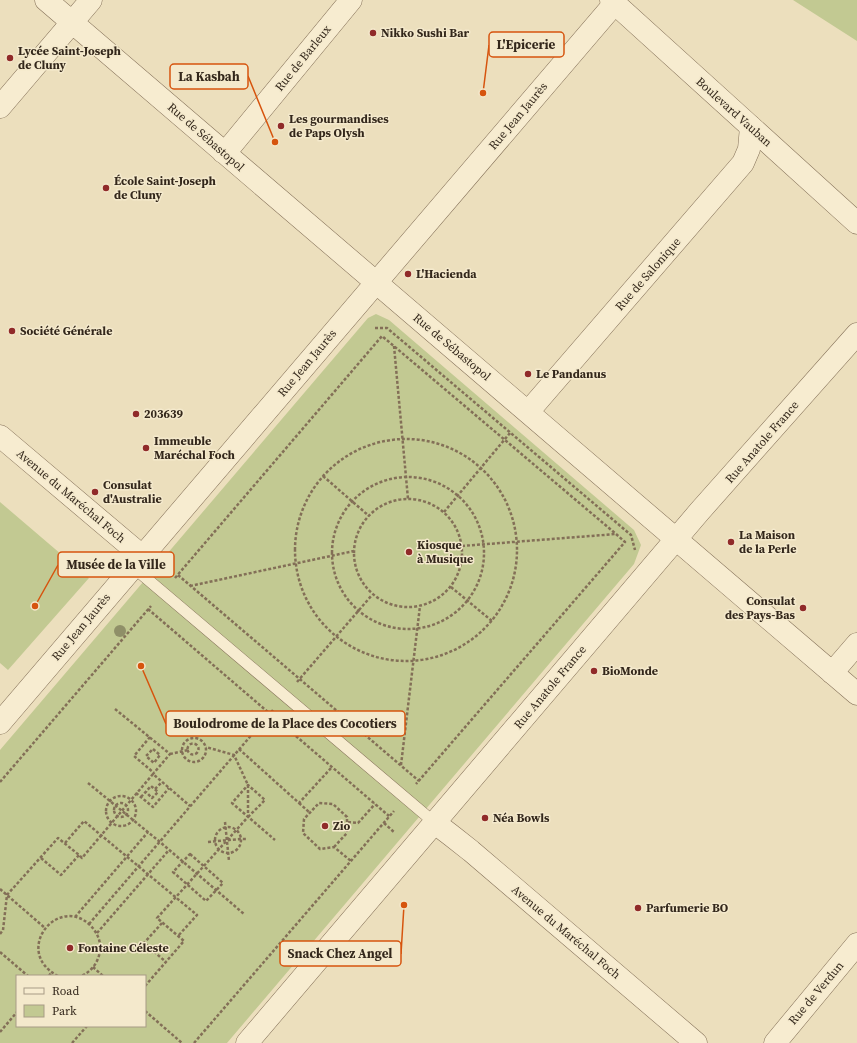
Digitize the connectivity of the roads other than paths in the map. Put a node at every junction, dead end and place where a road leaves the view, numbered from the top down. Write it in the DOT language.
graph roads {
  1 [pos="46,0"];
  2 [pos="91,0"];
  3 [pos="351,0"];
  4 [pos="613,1"];
  5 [pos="72,22"];
  6 [pos="0,107"];
  7 [pos="750,127"];
  8 [pos="223,152"];
  9 [pos="857,223"];
  10 [pos="376,282"];
  11 [pos="857,334"];
  12 [pos="528,412"];
  13 [pos="0,436"];
  14 [pos="676,540"];
  15 [pos="138,561"];
  16 [pos="857,644"];
  17 [pos="832,673"];
  18 [pos="857,694"];
  19 [pos="0,723"];
  20 [pos="435,823"];
  21 [pos="857,944"];
  22 [pos="247,1043"];
  23 [pos="696,1043"];
  24 [pos="775,1043"];
  1 -- 5 [label="street, Rue de Sébastopol"];
  2 -- 5 [label="street"];
  3 -- 8 [label="street, Rue de Barleux"];
  4 -- 7 [label="street, Boulevard Vauban"];
  4 -- 10 [label="street, Rue Jean Jaurès"];
  5 -- 6 [label="street"];
  5 -- 8 [label="street, Rue de Sébastopol"];
  7 -- 9 [label="street, Boulevard Vauban"];
  7 -- 12 [label="street, Rue de Salonique"];
  8 -- 10 [label="street, Rue de Sébastopol"];
  10 -- 12 [label="street, Rue de Sébastopol"];
  10 -- 15 [label="street, Rue Jean Jaurès"];
  11 -- 14 [label="street, Rue Anatole France"];
  12 -- 14 [label="street, Rue de Sébastopol"];
  13 -- 15 [label="street, Avenue du Maréchal Foch"];
  14 -- 17 [label="street, Rue de Sébastopol"];
  14 -- 20 [label="street, Rue Anatole France"];
  15 -- 19 [label="street, Rue Jean Jaurès"];
  15 -- 20 [label="lane"];
  16 -- 17 [label="street"];
  17 -- 18 [label="street, Rue de Sébastopol"];
  20 -- 22 [label="street, Rue Anatole France"];
  20 -- 23 [label="street, Avenue du Maréchal Foch"];
  21 -- 24 [label="street, Rue de Verdun"];
}
